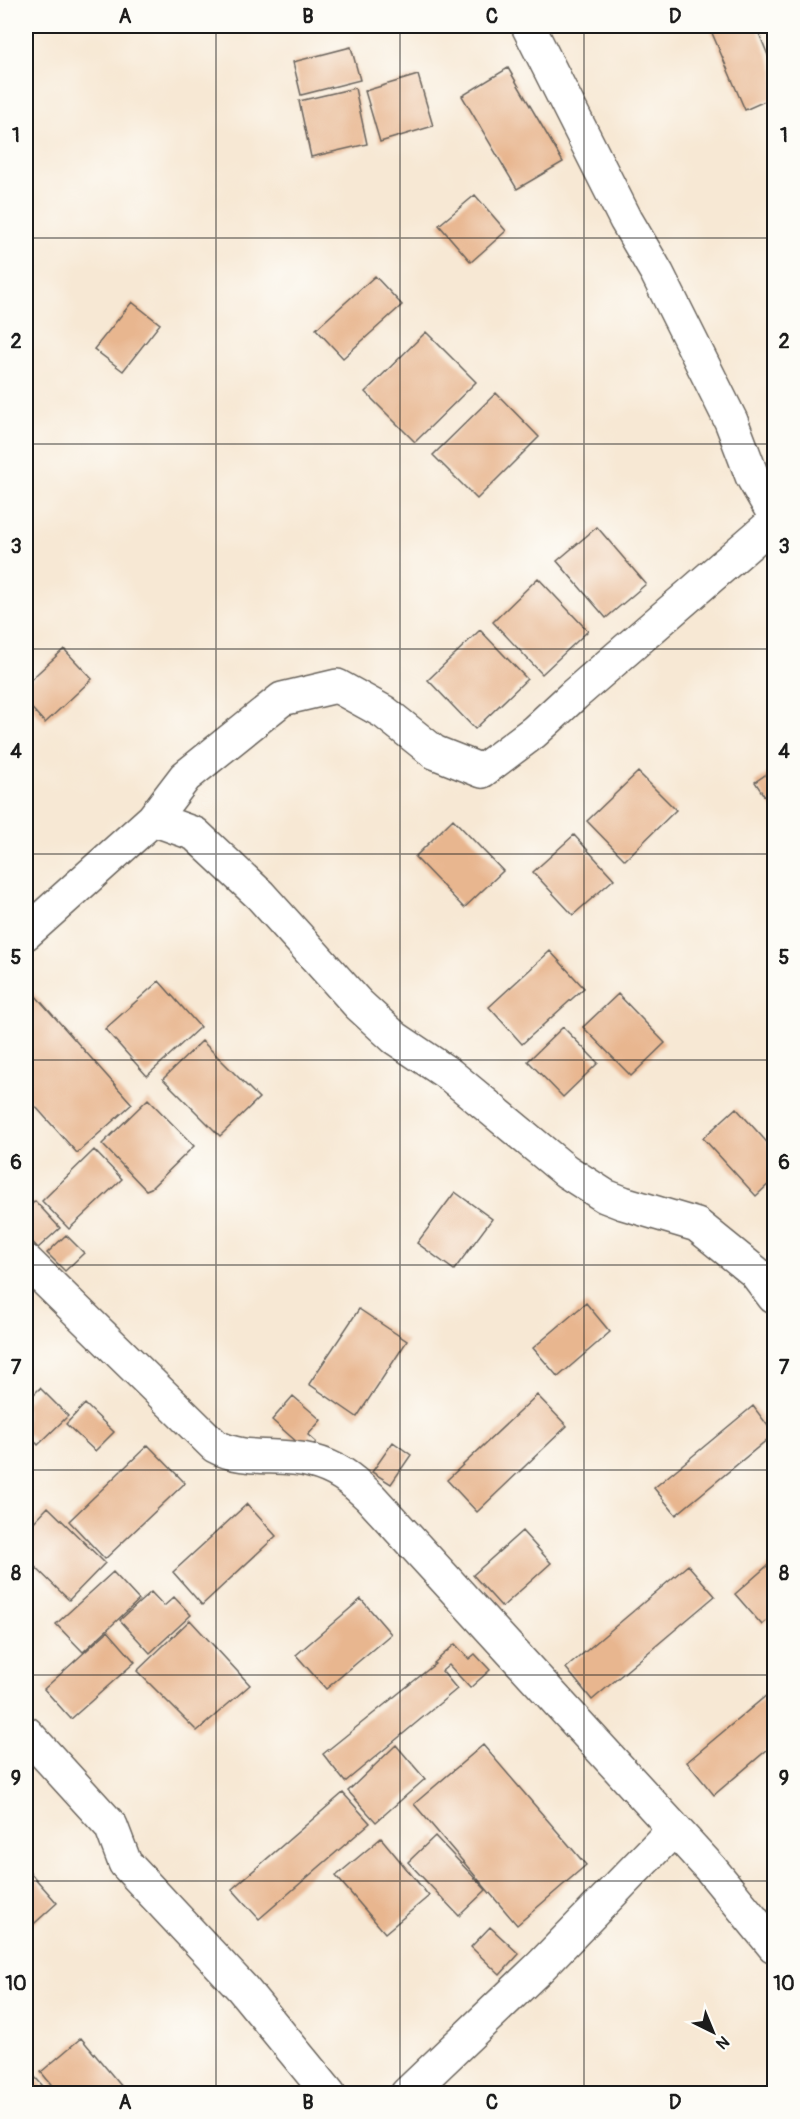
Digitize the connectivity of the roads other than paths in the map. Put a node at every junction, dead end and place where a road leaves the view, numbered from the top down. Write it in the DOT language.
graph roads {
  1 [pos="528,26"];
  2 [pos="774,514"];
  3 [pos="774,522"];
  4 [pos="153,819"];
  5 [pos="26,933"];
  6 [pos="26,1261"];
  7 [pos="764,1264"];
  8 [pos="774,1298"];
  9 [pos="26,1733"];
  10 [pos="674,1829"];
  11 [pos="774,1946"];
  12 [pos="329,2094"];
  13 [pos="407,2094"];
  1 -- 2 [label="street"];
  3 -- 4 [label="street"];
  4 -- 5 [label="street"];
  4 -- 7 [label="street"];
  6 -- 10 [label="street"];
  7 -- 8 [label="street"];
  9 -- 12 [label="street"];
  10 -- 11 [label="street"];
  10 -- 13 [label="street"];
}
